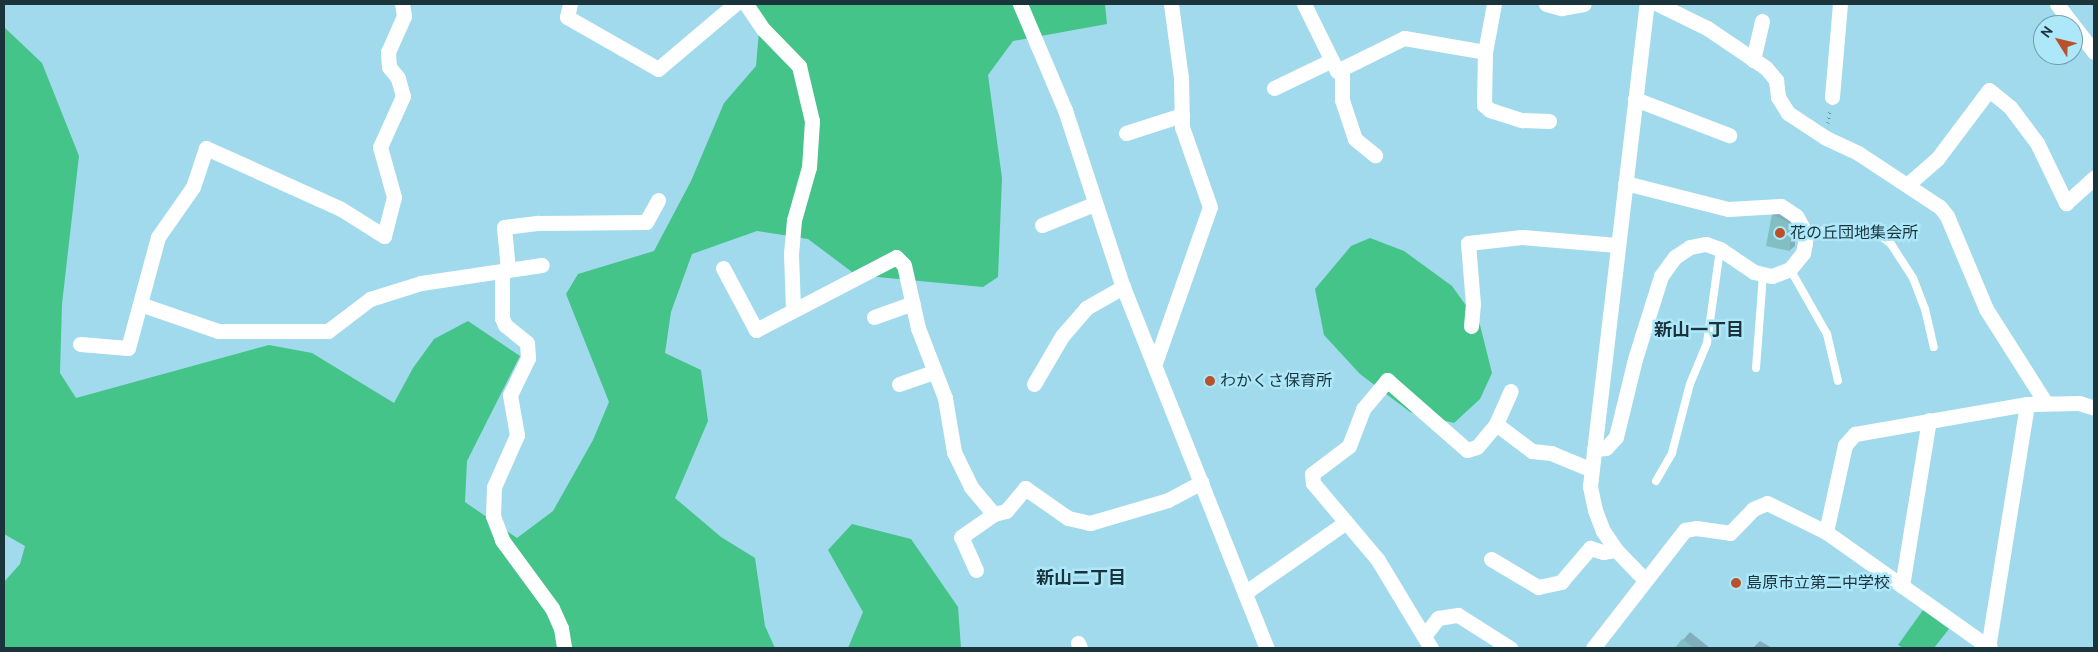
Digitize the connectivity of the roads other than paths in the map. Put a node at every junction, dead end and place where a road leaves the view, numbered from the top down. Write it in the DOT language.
graph roads {
  1 [pos="402,4"];
  2 [pos="570,4"];
  3 [pos="736,4"];
  4 [pos="746,4"];
  5 [pos="1020,4"];
  6 [pos="1171,4"];
  7 [pos="1304,4"];
  8 [pos="1494,4"];
  9 [pos="1546,4"];
  10 [pos="1584,4"];
  11 [pos="1647,4"];
  12 [pos="1658,4"];
  13 [pos="1840,4"];
  14 [pos="2057,4"];
  15 [pos="2065,15"];
  16 [pos="1762,21"];
  17 [pos="2083,38"];
  18 [pos="1485,52"];
  19 [pos="2094,52"];
  20 [pos="1753,60"];
  21 [pos="1337,65"];
  22 [pos="1274,88"];
  23 [pos="1832,97"];
  24 [pos="1635,99"];
  25 [pos="1182,114"];
  26 [pos="1549,121"];
  27 [pos="1126,133"];
  28 [pos="1730,135"];
  29 [pos="1375,154"];
  30 [pos="2094,178"];
  31 [pos="1625,183"];
  32 [pos="1907,185"];
  33 [pos="658,200"];
  34 [pos="1094,204"];
  35 [pos="1042,225"];
  36 [pos="1805,232"];
  37 [pos="1617,244"];
  38 [pos="1720,249"];
  39 [pos="542,266"];
  40 [pos="723,268"];
  41 [pos="1790,269"];
  42 [pos="505,270"];
  43 [pos="1763,275"];
  44 [pos="1123,287"];
  45 [pos="912,303"];
  46 [pos="140,304"];
  47 [pos="793,308"];
  48 [pos="874,317"];
  49 [pos="1471,326"];
  50 [pos="80,344"];
  51 [pos="1934,347"];
  52 [pos="1155,363"];
  53 [pos="1756,368"];
  54 [pos="934,372"];
  55 [pos="1838,381"];
  56 [pos="899,384"];
  57 [pos="1034,384"];
  58 [pos="1511,391"];
  59 [pos="2045,402"];
  60 [pos="2027,404"];
  61 [pos="2094,408"];
  62 [pos="1929,420"];
  63 [pos="1496,424"];
  64 [pos="1594,450"];
  65 [pos="1592,470"];
  66 [pos="1656,480"];
  67 [pos="1202,482"];
  68 [pos="994,514"];
  69 [pos="1346,522"];
  70 [pos="1826,532"];
  71 [pos="1616,550"];
  72 [pos="1491,559"];
  73 [pos="976,570"];
  74 [pos="1645,580"];
  75 [pos="1902,586"];
  76 [pos="1246,592"];
  77 [pos="1427,642"];
  78 [pos="564,648"];
  79 [pos="1266,648"];
  80 [pos="1510,648"];
  81 [pos="1593,648"];
  82 [pos="1989,648"];
  1 -- 46 [label="street"];
  2 -- 3 [label="street"];
  4 -- 47 [label="street"];
  5 -- 34 [label="street"];
  6 -- 25 [label="street"];
  7 -- 21 [label="street"];
  8 -- 18 [label="street"];
  9 -- 10 [label="street"];
  11 -- 24 [label="street"];
  12 -- 20 [label="street"];
  13 -- 23 [label="street"];
  14 -- 15 [label="street"];
  16 -- 20 [label="street"];
  17 -- 19 [label="street"];
  18 -- 21 [label="street"];
  18 -- 26 [label="street"];
  20 -- 32 [label="street"];
  21 -- 22 [label="street"];
  21 -- 29 [label="street"];
  24 -- 28 [label="street"];
  24 -- 31 [label="street"];
  25 -- 27 [label="street"];
  25 -- 52 [label="street"];
  30 -- 32 [label="street"];
  31 -- 36 [label="street"];
  31 -- 37 [label="street"];
  32 -- 59 [label="street"];
  33 -- 42 [label="street"];
  34 -- 35 [label="street"];
  34 -- 44 [label="street"];
  36 -- 41 [label="street"];
  36 -- 51 [label="lane"];
  37 -- 49 [label="street"];
  37 -- 64 [label="street"];
  38 -- 43 [label="street"];
  38 -- 64 [label="street"];
  38 -- 66 [label="lane"];
  39 -- 42 [label="street"];
  40 -- 47 [label="street"];
  41 -- 43 [label="street"];
  41 -- 55 [label="lane"];
  42 -- 46 [label="street"];
  42 -- 78 [label="street"];
  43 -- 53 [label="lane"];
  44 -- 52 [label="street"];
  44 -- 57 [label="street"];
  45 -- 47 [label="street"];
  45 -- 48 [label="street"];
  45 -- 54 [label="street"];
  46 -- 50 [label="street"];
  52 -- 67 [label="street"];
  54 -- 56 [label="street"];
  54 -- 68 [label="street"];
  58 -- 63 [label="street"];
  59 -- 60 [label="street"];
  59 -- 61 [label="street"];
  60 -- 62 [label="street"];
  60 -- 82 [label="street"];
  62 -- 70 [label="street"];
  62 -- 75 [label="street"];
  63 -- 65 [label="street"];
  63 -- 69 [label="street"];
  64 -- 65 [label="street"];
  65 -- 71 [label="street"];
  67 -- 68 [label="street"];
  67 -- 76 [label="street"];
  68 -- 73 [label="street"];
  69 -- 76 [label="street"];
  69 -- 77 [label="street"];
  70 -- 74 [label="street"];
  70 -- 75 [label="street"];
  71 -- 72 [label="street"];
  71 -- 74 [label="street"];
  74 -- 81 [label="street"];
  75 -- 82 [label="street"];
  76 -- 79 [label="street"];
  77 -- 80 [label="street"];
}
